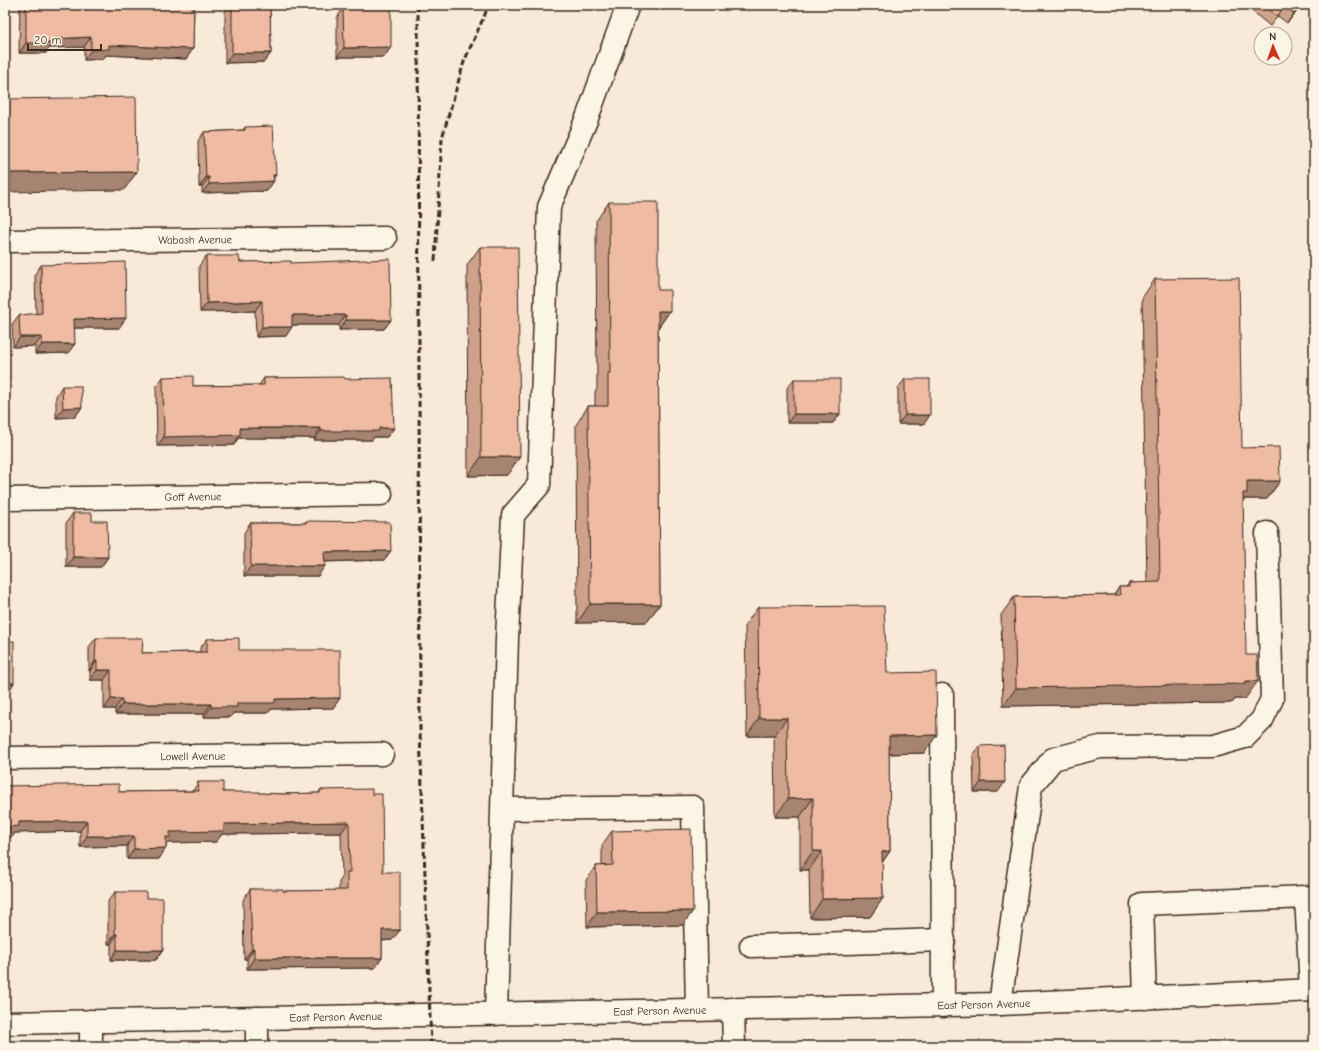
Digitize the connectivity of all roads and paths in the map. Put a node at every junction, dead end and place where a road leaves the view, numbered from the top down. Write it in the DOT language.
graph roads {
  1 [pos="628,5"];
  2 [pos="385,238"];
  3 [pos="5,241"];
  4 [pos="381,494"];
  5 [pos="5,499"];
  6 [pos="1267,533"];
  7 [pos="942,695"];
  8 [pos="382,754"];
  9 [pos="5,758"];
  10 [pos="502,809"];
  11 [pos="1310,892"];
  12 [pos="944,940"];
  13 [pos="751,946"];
  14 [pos="1312,990"];
  15 [pos="1145,998"];
  16 [pos="1000,1004"];
  17 [pos="943,1006"];
  18 [pos="733,1009"];
  19 [pos="696,1010"];
  20 [pos="496,1014"];
  21 [pos="257,1018"];
  22 [pos="91,1021"];
  23 [pos="5,1023"];
  24 [pos="91,1046"];
  25 [pos="257,1046"];
  26 [pos="734,1046"];
  1 -- 10 [label="main road"];
  2 -- 3 [label="main road, Wabash Avenue"];
  4 -- 5 [label="main road, Goff Avenue"];
  6 -- 16 [label="main road"];
  7 -- 12 [label="main road"];
  8 -- 9 [label="main road, Lowell Avenue"];
  10 -- 19 [label="main road"];
  10 -- 20 [label="main road"];
  11 -- 14 [label="main road"];
  11 -- 15 [label="main road"];
  12 -- 13 [label="main road"];
  12 -- 17 [label="main road"];
  14 -- 15 [label="main road, East Person Avenue"];
  15 -- 16 [label="main road, East Person Avenue"];
  16 -- 17 [label="main road, East Person Avenue"];
  17 -- 18 [label="main road, East Person Avenue"];
  18 -- 19 [label="main road, East Person Avenue"];
  18 -- 26 [label="main road"];
  19 -- 20 [label="main road, East Person Avenue"];
  20 -- 21 [label="main road, East Person Avenue"];
  21 -- 22 [label="main road, East Person Avenue"];
  21 -- 25 [label="main road"];
  22 -- 23 [label="main road, East Person Avenue"];
  22 -- 24 [label="main road"];
}
